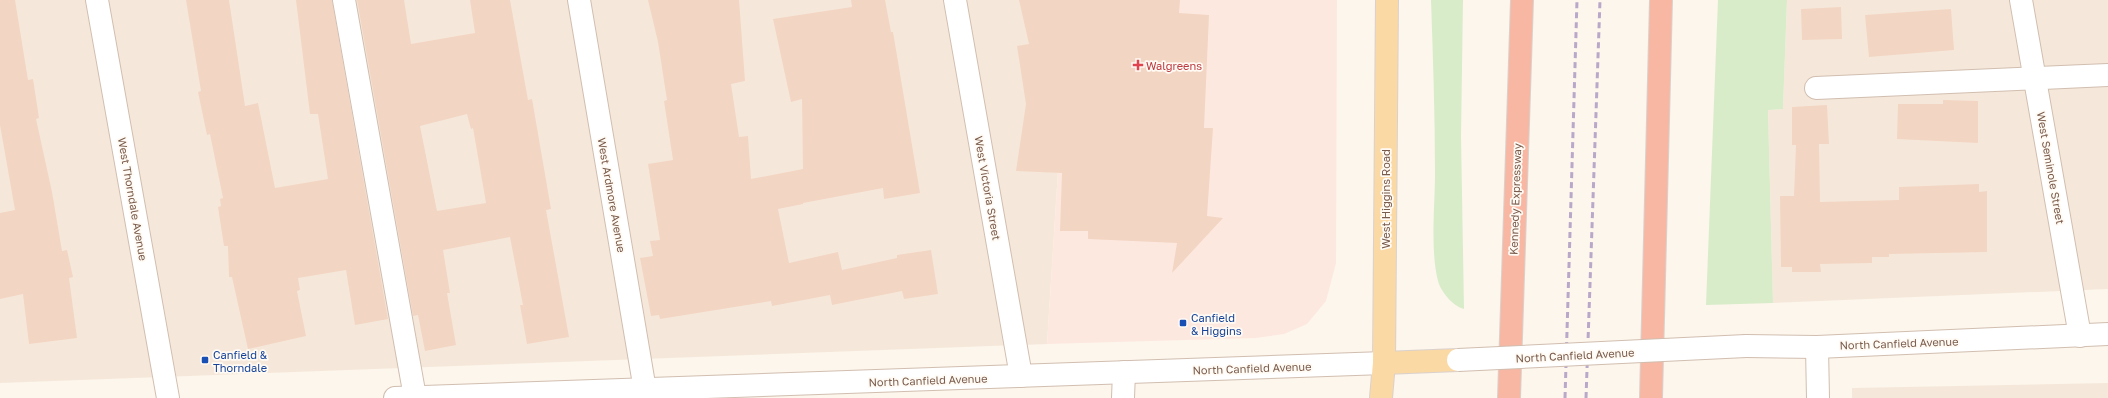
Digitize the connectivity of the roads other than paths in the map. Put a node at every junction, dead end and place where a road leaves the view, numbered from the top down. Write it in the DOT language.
graph roads {
  1 [pos="97,0"];
  2 [pos="344,0"];
  3 [pos="579,0"];
  4 [pos="955,0"];
  5 [pos="1387,0"];
  6 [pos="1522,0"];
  7 [pos="1661,0"];
  8 [pos="2021,0"];
  9 [pos="2108,75"];
  10 [pos="2035,78"];
  11 [pos="1816,88"];
  12 [pos="2108,334"];
  13 [pos="2080,336"];
  14 [pos="1817,347"];
  15 [pos="1458,360"];
  16 [pos="1384,363"];
  17 [pos="1124,372"];
  18 [pos="1021,376"];
  19 [pos="645,390"];
  20 [pos="405,397"];
  21 [pos="168,398"];
  22 [pos="1123,398"];
  23 [pos="1382,398"];
  24 [pos="1509,398"];
  25 [pos="1651,398"];
  26 [pos="1818,398"];
  1 -- 21 [label="street, West Thorndale Avenue"];
  2 -- 20 [label="street"];
  3 -- 19 [label="street, West Ardmore Avenue"];
  4 -- 18 [label="street, West Victoria Street"];
  5 -- 16 [label="main road, West Higgins Road"];
  6 -- 24 [label="highway, Kennedy Expressway"];
  7 -- 25 [label="highway"];
  8 -- 10 [label="street, West Seminole Street"];
  9 -- 10 [label="street"];
  10 -- 11 [label="street"];
  10 -- 13 [label="street, West Seminole Street"];
  12 -- 13 [label="street, North Canfield Avenue"];
  13 -- 14 [label="street, North Canfield Avenue"];
  14 -- 15 [label="street, North Canfield Avenue, bridge"];
  14 -- 26 [label="street"];
  15 -- 16 [label="main road, North Canfield Avenue"];
  16 -- 17 [label="street, North Canfield Avenue"];
  16 -- 23 [label="main road, West Higgins Road"];
  17 -- 18 [label="street, North Canfield Avenue"];
  17 -- 22 [label="street"];
  18 -- 19 [label="street, North Canfield Avenue"];
  19 -- 20 [label="street, North Canfield Avenue"];
}
